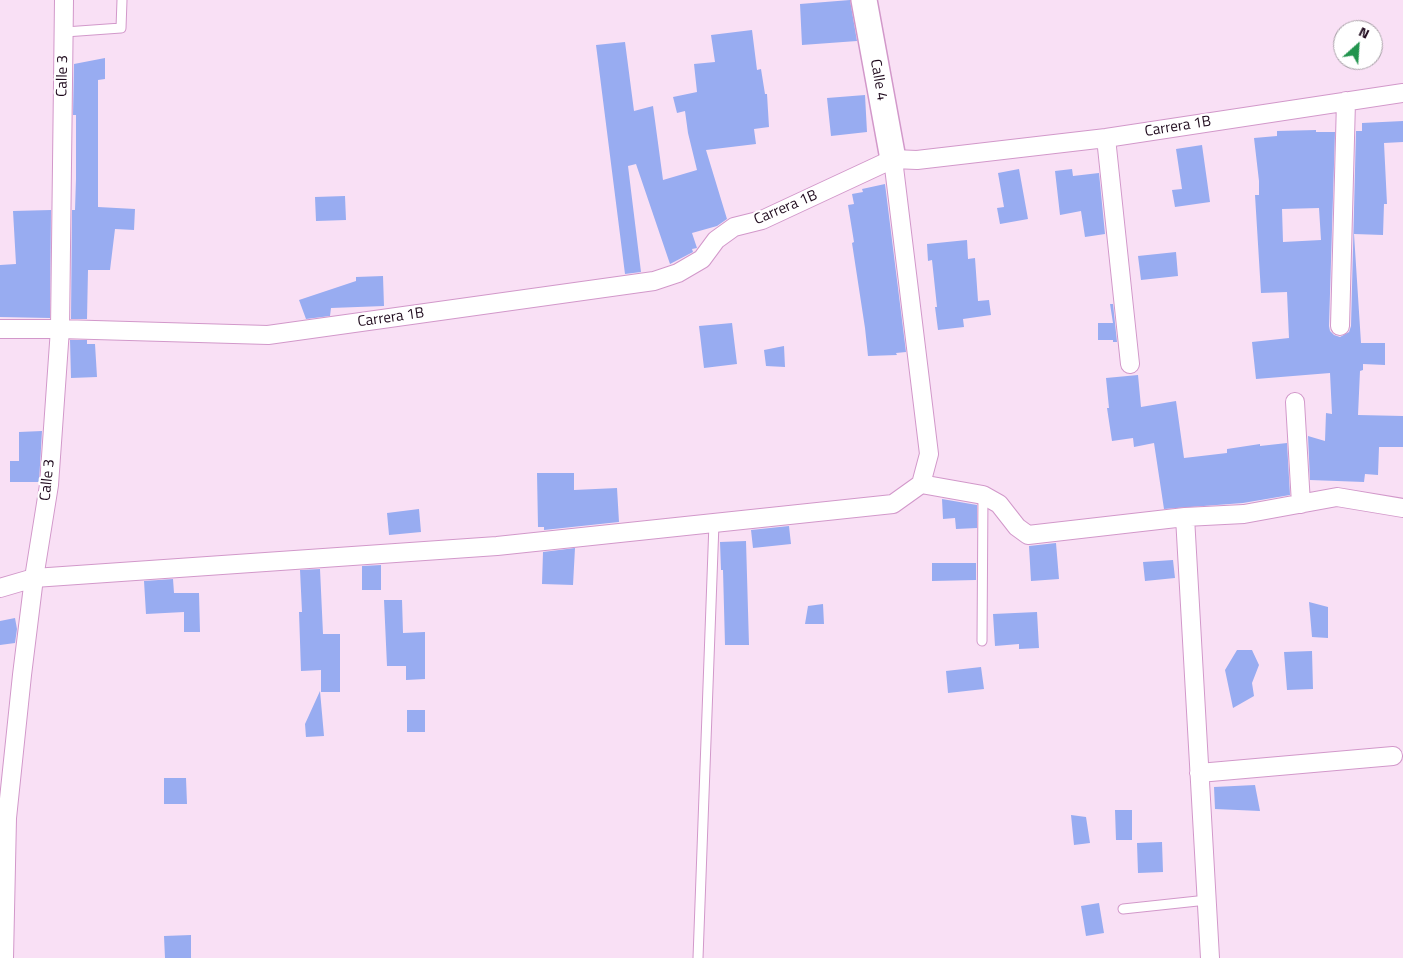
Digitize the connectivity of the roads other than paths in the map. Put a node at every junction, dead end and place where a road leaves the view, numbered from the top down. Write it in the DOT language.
graph roads {
  1 [pos="64,0"];
  2 [pos="122,0"];
  3 [pos="864,0"];
  4 [pos="65,32"];
  5 [pos="1403,93"];
  6 [pos="1346,101"];
  7 [pos="1106,138"];
  8 [pos="893,160"];
  9 [pos="1340,326"];
  10 [pos="0,329"];
  11 [pos="60,329"];
  12 [pos="1130,364"];
  13 [pos="1295,402"];
  14 [pos="920,484"];
  15 [pos="983,495"];
  16 [pos="1301,504"];
  17 [pos="1403,508"];
  18 [pos="1185,517"];
  19 [pos="714,523"];
  20 [pos="34,578"];
  21 [pos="0,588"];
  22 [pos="982,641"];
  23 [pos="1393,756"];
  24 [pos="1200,774"];
  25 [pos="1207,900"];
  26 [pos="1122,909"];
  27 [pos="4,958"];
  28 [pos="698,958"];
  29 [pos="1210,958"];
  1 -- 4 [label="street, Calle 3"];
  2 -- 4 [label="lane"];
  3 -- 8 [label="street, Calle 4"];
  4 -- 11 [label="street, Calle 3"];
  5 -- 6 [label="street, Carrera 1B"];
  6 -- 7 [label="street, Carrera 1B"];
  6 -- 9 [label="street"];
  7 -- 8 [label="street, Carrera 1B"];
  7 -- 12 [label="street"];
  8 -- 11 [label="street, Carrera 1B"];
  8 -- 14 [label="street"];
  10 -- 11 [label="street, Carrera 1B"];
  11 -- 20 [label="street, Calle 3"];
  13 -- 16 [label="street"];
  14 -- 15 [label="street"];
  14 -- 19 [label="street"];
  15 -- 18 [label="street"];
  15 -- 22 [label="lane"];
  16 -- 17 [label="street"];
  16 -- 18 [label="street"];
  18 -- 24 [label="street"];
  19 -- 20 [label="street"];
  19 -- 28 [label="lane"];
  20 -- 21 [label="street"];
  20 -- 27 [label="street, Calle 3"];
  23 -- 24 [label="street"];
  24 -- 25 [label="street"];
  25 -- 26 [label="lane"];
  25 -- 29 [label="street"];
}
